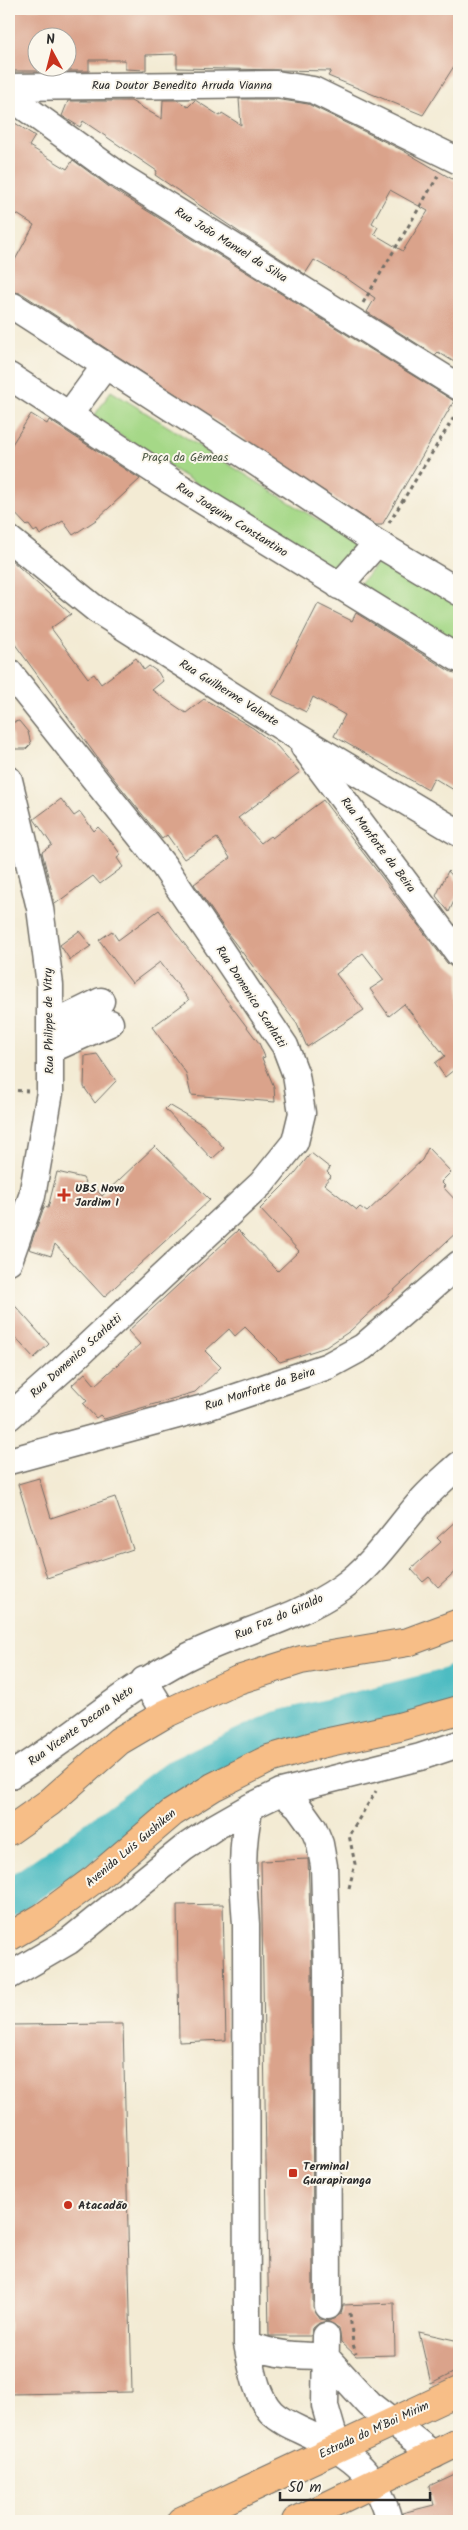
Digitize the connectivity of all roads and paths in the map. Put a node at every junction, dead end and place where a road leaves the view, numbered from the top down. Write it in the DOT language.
graph roads {
  1 [pos="9,87"];
  2 [pos="9,96"];
  3 [pos="455,158"];
  4 [pos="13,306"];
  5 [pos="353,320"];
  6 [pos="105,366"];
  7 [pos="9,376"];
  8 [pos="459,388"];
  9 [pos="459,409"];
  10 [pos="69,415"];
  11 [pos="9,539"];
  12 [pos="377,543"];
  13 [pos="339,586"];
  14 [pos="459,592"];
  15 [pos="459,659"];
  16 [pos="9,672"];
  17 [pos="296,736"];
  18 [pos="9,780"];
  19 [pos="13,810"];
  20 [pos="459,833"];
  21 [pos="459,954"];
  22 [pos="106,1012"];
  23 [pos="50,1038"];
  24 [pos="9,1262"];
  25 [pos="459,1264"];
  26 [pos="9,1417"];
  27 [pos="16,1458"];
  28 [pos="459,1465"];
  29 [pos="459,1623"];
  30 [pos="144,1680"];
  31 [pos="459,1710"];
  32 [pos="165,1714"];
  33 [pos="459,1744"];
  34 [pos="9,1776"];
  35 [pos="382,1785"];
  36 [pos="281,1792"];
  37 [pos="250,1807"];
  38 [pos="9,1831"];
  39 [pos="349,1890"];
  40 [pos="9,1937"];
  41 [pos="9,1976"];
  42 [pos="339,2307"];
  43 [pos="247,2344"];
  44 [pos="326,2346"];
  45 [pos="358,2359"];
  46 [pos="459,2391"];
  47 [pos="392,2422"];
  48 [pos="459,2442"];
  49 [pos="337,2447"];
  50 [pos="434,2455"];
  51 [pos="375,2482"];
  52 [pos="181,2521"];
  53 [pos="296,2521"];
  54 [pos="389,2521"];
  1 -- 3 [label="street, Rua Doutor Benedito Arruda Vianna"];
  2 -- 5 [label="street, Rua João Manuel da Silva"];
  3 -- 5 [label="path"];
  4 -- 6 [label="street"];
  5 -- 8 [label="street, Rua João Manuel da Silva"];
  6 -- 10 [label="street"];
  6 -- 12 [label="street"];
  7 -- 10 [label="street, Rua Joaquim Constantino"];
  9 -- 12 [label="path"];
  10 -- 13 [label="street, Rua Joaquim Constantino"];
  11 -- 17 [label="street, Rua Guilherme Valente"];
  12 -- 13 [label="street"];
  12 -- 14 [label="street"];
  13 -- 15 [label="street, Rua Joaquim Constantino"];
  16 -- 26 [label="street, Rua Domenico Scarlatti"];
  17 -- 20 [label="street, Rua Guilherme Valente"];
  17 -- 21 [label="street, Rua Monforte da Beira"];
  18 -- 19 [label="street, Rua Philippe de Vitry"];
  19 -- 23 [label="street, Rua Philippe de Vitry"];
  22 -- 23 [label="street"];
  23 -- 24 [label="street, Rua Philippe de Vitry"];
  25 -- 27 [label="street, Rua Monforte da Beira"];
  28 -- 30 [label="street, Rua Foz do Giraldo"];
  29 -- 32 [label="main road"];
  30 -- 32 [label="street, Rua Vicente Decara Neto"];
  30 -- 34 [label="street, Rua Vicente Decara Neto"];
  31 -- 40 [label="main road, Avenida Luis Gushiken"];
  32 -- 38 [label="main road"];
  33 -- 36 [label="street"];
  35 -- 39 [label="path"];
  36 -- 37 [label="street"];
  36 -- 42 [label="street"];
  37 -- 41 [label="street"];
  37 -- 43 [label="street"];
  42 -- 45 [label="path"];
  43 -- 44 [label="street"];
  43 -- 49 [label="street"];
  44 -- 47 [label="street"];
  44 -- 49 [label="street"];
  46 -- 47 [label="main road, Estrada do M'Boi Mirim"];
  47 -- 49 [label="main road, Estrada do M'Boi Mirim"];
  47 -- 50 [label="street"];
  48 -- 50 [label="main road"];
  49 -- 51 [label="street"];
  49 -- 52 [label="main road, Estrada do M'Boi Mirim"];
  50 -- 51 [label="main road"];
  51 -- 53 [label="main road"];
  51 -- 54 [label="street"];
}
